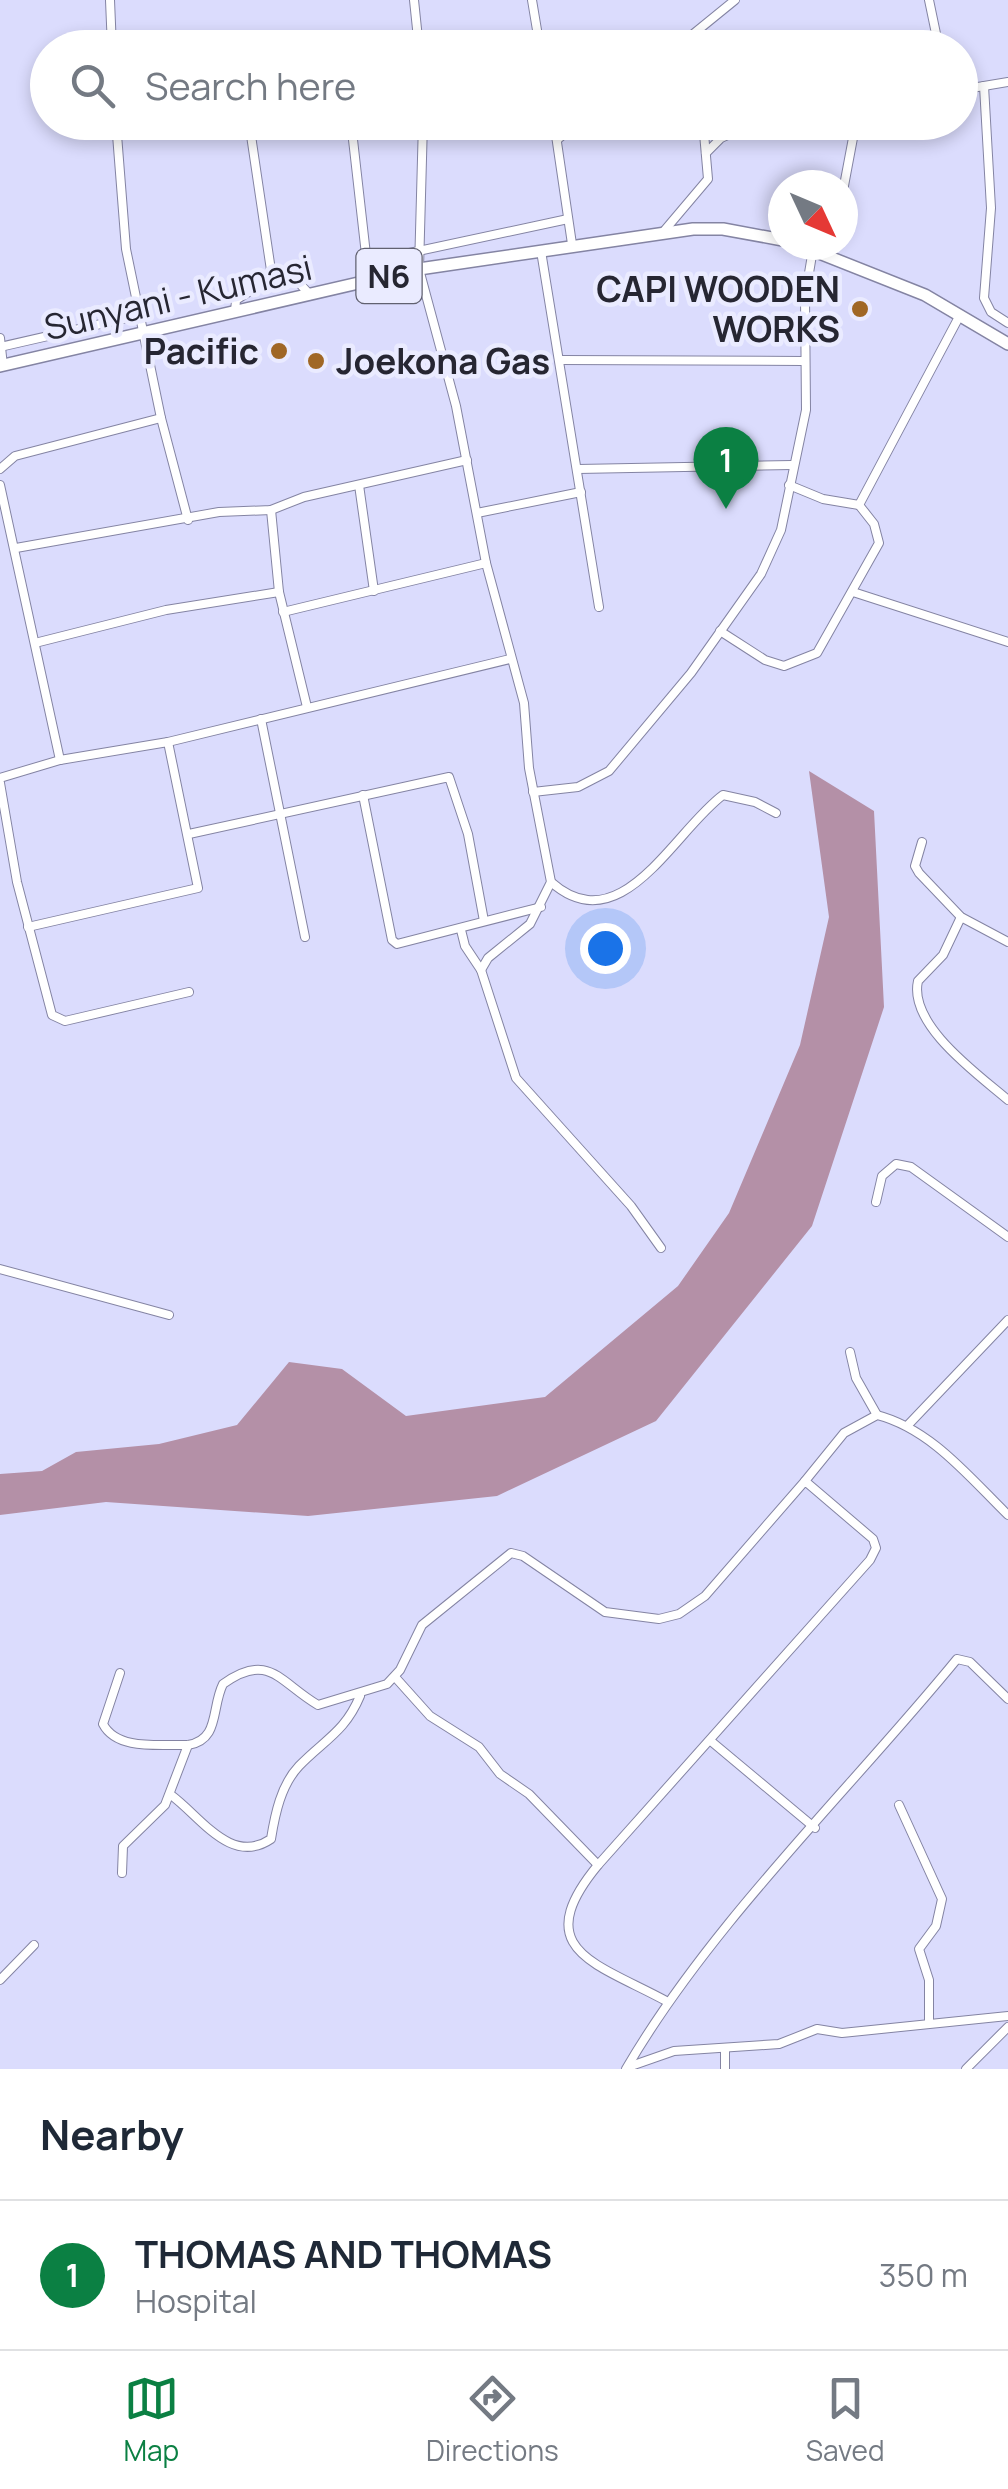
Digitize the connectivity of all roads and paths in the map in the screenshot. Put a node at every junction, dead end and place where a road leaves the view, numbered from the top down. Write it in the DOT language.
graph roads {
  1 [pos="110,0"];
  2 [pos="414,0"];
  3 [pos="735,0"];
  4 [pos="929,0"];
  5 [pos="534,2"];
  6 [pos="111,30"];
  7 [pos="417,30"];
  8 [pos="538,30"];
  9 [pos="699,30"];
  10 [pos="935,30"];
  11 [pos="1008,82"];
  12 [pos="984,86"];
  13 [pos="978,87"];
  14 [pos="117,140"];
  15 [pos="252,140"];
  16 [pos="353,140"];
  17 [pos="422,140"];
  18 [pos="557,140"];
  19 [pos="705,140"];
  20 [pos="719,140"];
  21 [pos="853,140"];
  22 [pos="706,152"];
  23 [pos="847,170"];
  24 [pos="568,219"];
  25 [pos="664,231"];
  26 [pos="768,237"];
  27 [pos="572,244"];
  28 [pos="419,248"];
  29 [pos="541,249"];
  30 [pos="806,260"];
  31 [pos="838,260"];
  32 [pos="367,262"];
  33 [pos="418,270"];
  34 [pos="272,277"];
  35 [pos="369,281"];
  36 [pos="310,294"];
  37 [pos="235,312"];
  38 [pos="140,315"];
  39 [pos="960,315"];
  40 [pos="1008,323"];
  41 [pos="144,333"];
  42 [pos="0,338"];
  43 [pos="1008,344"];
  44 [pos="0,347"];
  45 [pos="560,360"];
  46 [pos="804,361"];
  47 [pos="2,366"];
  48 [pos="161,418"];
  49 [pos="466,460"];
  50 [pos="792,466"];
  51 [pos="0,469"];
  52 [pos="578,469"];
  53 [pos="789,484"];
  54 [pos="0,485"];
  55 [pos="359,485"];
  56 [pos="581,492"];
  57 [pos="859,506"];
  58 [pos="271,510"];
  59 [pos="477,513"];
  60 [pos="188,520"];
  61 [pos="16,548"];
  62 [pos="486,563"];
  63 [pos="374,591"];
  64 [pos="278,592"];
  65 [pos="853,592"];
  66 [pos="600,607"];
  67 [pos="283,612"];
  68 [pos="720,631"];
  69 [pos="1008,642"];
  70 [pos="34,643"];
  71 [pos="510,659"];
  72 [pos="306,707"];
  73 [pos="261,719"];
  74 [pos="168,742"];
  75 [pos="60,760"];
  76 [pos="0,780"];
  77 [pos="534,792"];
  78 [pos="363,795"];
  79 [pos="280,812"];
  80 [pos="776,813"];
  81 [pos="188,834"];
  82 [pos="922,842"];
  83 [pos="551,882"];
  84 [pos="541,907"];
  85 [pos="961,916"];
  86 [pos="484,921"];
  87 [pos="28,927"];
  88 [pos="461,930"];
  89 [pos="306,936"];
  90 [pos="1008,942"];
  91 [pos="481,970"];
  92 [pos="189,992"];
  93 [pos="1008,1100"];
  94 [pos="876,1202"];
  95 [pos="1008,1236"];
  96 [pos="661,1248"];
  97 [pos="0,1269"];
  98 [pos="170,1315"];
  99 [pos="1008,1320"];
  100 [pos="850,1352"];
  101 [pos="877,1414"];
  102 [pos="908,1425"];
  103 [pos="806,1481"];
  104 [pos="1008,1514"];
  105 [pos="120,1673"];
  106 [pos="394,1677"];
  107 [pos="360,1696"];
  108 [pos="1008,1699"];
  109 [pos="712,1742"];
  110 [pos="188,1746"];
  111 [pos="171,1795"];
  112 [pos="900,1806"];
  113 [pos="815,1828"];
  114 [pos="598,1865"];
  115 [pos="122,1873"];
  116 [pos="34,1944"];
  117 [pos="0,1980"];
  118 [pos="668,2002"];
  119 [pos="1008,2016"];
  120 [pos="929,2021"];
  121 [pos="1008,2027"];
  122 [pos="725,2048"];
  123 [pos="626,2069"];
  124 [pos="725,2069"];
  125 [pos="966,2069"];
  1 -- 6 [label="street"];
  2 -- 7 [label="street"];
  3 -- 9 [label="street"];
  4 -- 10 [label="street"];
  5 -- 8 [label="street"];
  11 -- 12 [label="street"];
  12 -- 13 [label="street"];
  12 -- 40 [label="street"];
  14 -- 38 [label="street"];
  15 -- 34 [label="street"];
  16 -- 32 [label="street"];
  17 -- 28 [label="street"];
  18 -- 24 [label="street"];
  19 -- 22 [label="street"];
  20 -- 22 [label="street"];
  21 -- 23 [label="street"];
  22 -- 25 [label="street"];
  24 -- 27 [label="street"];
  24 -- 28 [label="street"];
  25 -- 26 [label="main road, Sunyani - Kumasi / N6"];
  25 -- 27 [label="main road, Sunyani - Kumasi / N6"];
  27 -- 29 [label="main road, Sunyani - Kumasi / N6"];
  28 -- 32 [label="street"];
  28 -- 33 [label="street"];
  29 -- 33 [label="main road, Sunyani - Kumasi / N6"];
  29 -- 45 [label="street"];
  30 -- 46 [label="street"];
  31 -- 39 [label="main road"];
  32 -- 35 [label="street"];
  33 -- 35 [label="main road, Sunyani - Kumasi / N6"];
  33 -- 49 [label="street"];
  34 -- 36 [label="street"];
  34 -- 37 [label="street"];
  35 -- 36 [label="main road, Sunyani - Kumasi / N6"];
  36 -- 37 [label="main road, Sunyani - Kumasi / N6"];
  37 -- 41 [label="main road, Sunyani - Kumasi / N6"];
  38 -- 41 [label="street"];
  38 -- 44 [label="street"];
  39 -- 43 [label="main road"];
  39 -- 57 [label="street"];
  41 -- 47 [label="main road, Sunyani - Kumasi / N6"];
  41 -- 48 [label="street"];
  42 -- 44 [label="street"];
  44 -- 47 [label="street"];
  45 -- 46 [label="street"];
  45 -- 52 [label="street"];
  46 -- 50 [label="street"];
  48 -- 51 [label="street"];
  48 -- 60 [label="street"];
  49 -- 55 [label="street"];
  49 -- 59 [label="street"];
  50 -- 52 [label="street"];
  50 -- 53 [label="street"];
  52 -- 56 [label="street"];
  53 -- 57 [label="street"];
  53 -- 68 [label="street"];
  54 -- 61 [label="street"];
  55 -- 58 [label="street"];
  55 -- 63 [label="street"];
  56 -- 59 [label="street"];
  56 -- 66 [label="street"];
  57 -- 65 [label="street"];
  58 -- 60 [label="street"];
  58 -- 64 [label="street"];
  59 -- 62 [label="street"];
  60 -- 61 [label="street"];
  61 -- 70 [label="street"];
  62 -- 63 [label="street"];
  62 -- 71 [label="street"];
  63 -- 67 [label="street"];
  64 -- 67 [label="street"];
  64 -- 70 [label="street"];
  65 -- 68 [label="street"];
  65 -- 69 [label="street"];
  67 -- 72 [label="street"];
  68 -- 77 [label="street"];
  70 -- 75 [label="street"];
  71 -- 72 [label="street"];
  71 -- 77 [label="street"];
  72 -- 73 [label="street"];
  73 -- 74 [label="street"];
  73 -- 79 [label="street"];
  74 -- 75 [label="street"];
  74 -- 81 [label="street"];
  75 -- 76 [label="street"];
  76 -- 87 [label="street"];
  77 -- 83 [label="street"];
  78 -- 79 [label="street"];
  78 -- 86 [label="street"];
  78 -- 88 [label="street"];
  79 -- 81 [label="street"];
  79 -- 89 [label="street"];
  80 -- 83 [label="street"];
  81 -- 87 [label="street"];
  82 -- 85 [label="street"];
  83 -- 84 [label="street"];
  84 -- 86 [label="street"];
  84 -- 91 [label="street"];
  85 -- 90 [label="street"];
  85 -- 93 [label="street"];
  86 -- 88 [label="street"];
  87 -- 92 [label="street"];
  88 -- 91 [label="street"];
  91 -- 96 [label="street"];
  94 -- 95 [label="street"];
  97 -- 98 [label="street"];
  99 -- 102 [label="street"];
  100 -- 101 [label="street"];
  101 -- 102 [label="street"];
  101 -- 103 [label="street"];
  102 -- 104 [label="street"];
  103 -- 106 [label="street"];
  103 -- 109 [label="street"];
  105 -- 110 [label="street"];
  106 -- 107 [label="street"];
  106 -- 114 [label="street"];
  107 -- 110 [label="street"];
  107 -- 111 [label="street"];
  108 -- 113 [label="street"];
  109 -- 113 [label="street"];
  109 -- 114 [label="street"];
  110 -- 111 [label="street"];
  111 -- 115 [label="street"];
  112 -- 120 [label="street"];
  113 -- 118 [label="street"];
  114 -- 118 [label="street"];
  116 -- 117 [label="street"];
  118 -- 123 [label="street"];
  119 -- 120 [label="street"];
  120 -- 122 [label="street"];
  121 -- 125 [label="street"];
  122 -- 123 [label="street"];
  122 -- 124 [label="street"];
}
